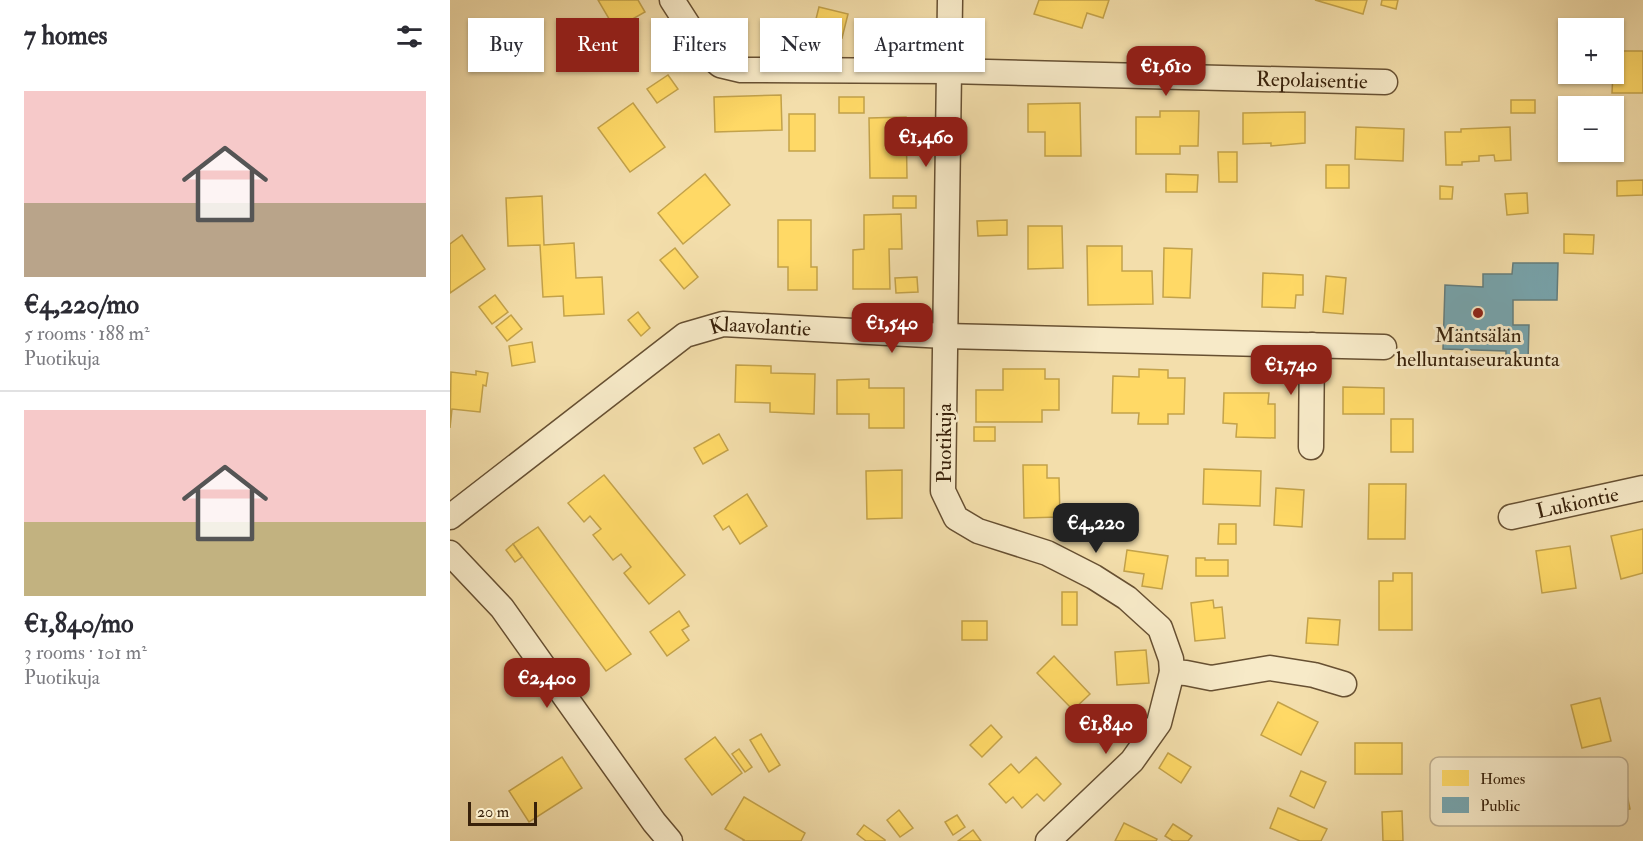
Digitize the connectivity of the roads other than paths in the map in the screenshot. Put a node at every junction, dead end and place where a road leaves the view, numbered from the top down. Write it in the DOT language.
graph roads {
  1 [pos="672,0"];
  2 [pos="950,0"];
  3 [pos="949,18"];
  4 [pos="854,71"];
  5 [pos="948,72"];
  6 [pos="985,72"];
  7 [pos="1386,82"];
  8 [pos="945,336"];
  9 [pos="1312,345"];
  10 [pos="1384,346"];
  11 [pos="1311,447"];
  12 [pos="1643,488"];
  13 [pos="450,517"];
  14 [pos="1511,517"];
  15 [pos="450,554"];
  16 [pos="1172,672"];
  17 [pos="1344,684"];
  18 [pos="670,841"];
  19 [pos="1048,841"];
  1 -- 4 [label="street, Repolaisentie"];
  2 -- 3 [label="street, Puotikuja"];
  5 -- 8 [label="street, Puotikuja"];
  6 -- 7 [label="street, Repolaisentie"];
  8 -- 9 [label="street, Klaavolantie"];
  8 -- 13 [label="street, Klaavolantie"];
  8 -- 16 [label="street, Puotikuja"];
  9 -- 10 [label="street, Klaavolantie"];
  9 -- 11 [label="street"];
  12 -- 14 [label="street, Lukiontie"];
  15 -- 18 [label="street"];
  16 -- 17 [label="street"];
  16 -- 19 [label="street, Puotikuja"];
}
